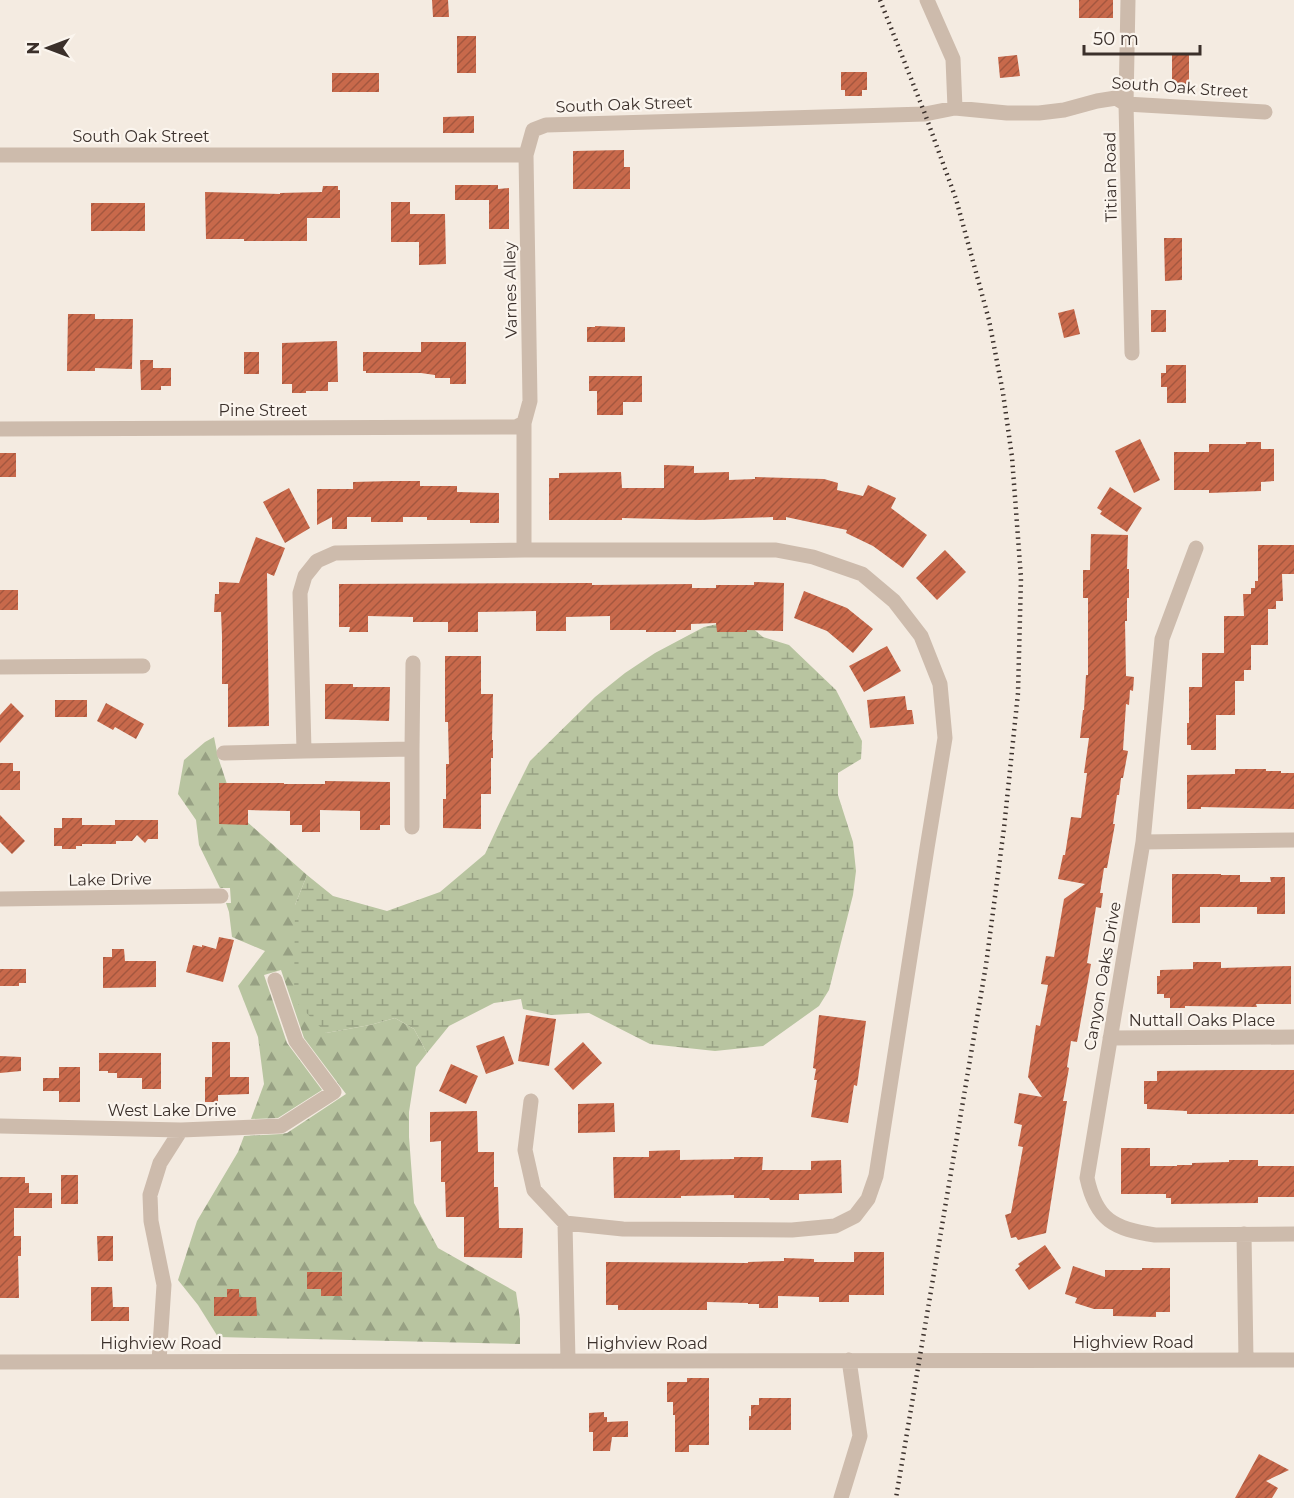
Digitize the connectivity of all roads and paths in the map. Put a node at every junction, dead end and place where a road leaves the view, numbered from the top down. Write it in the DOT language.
graph roads {
  1 [pos="927,0"];
  2 [pos="1128,0"];
  3 [pos="1126,105"];
  4 [pos="955,108"];
  5 [pos="1265,112"];
  6 [pos="0,155"];
  7 [pos="526,155"];
  8 [pos="1132,353"];
  9 [pos="524,423"];
  10 [pos="0,429"];
  11 [pos="1196,549"];
  12 [pos="524,550"];
  13 [pos="412,663"];
  14 [pos="143,666"];
  15 [pos="0,667"];
  16 [pos="412,749"];
  17 [pos="304,751"];
  18 [pos="224,753"];
  19 [pos="412,827"];
  20 [pos="1294,840"];
  21 [pos="1143,842"];
  22 [pos="221,896"];
  23 [pos="0,899"];
  24 [pos="275,980"];
  25 [pos="1294,1037"];
  26 [pos="1110,1038"];
  27 [pos="531,1101"];
  28 [pos="0,1126"];
  29 [pos="181,1130"];
  30 [pos="565,1223"];
  31 [pos="1244,1234"];
  32 [pos="1294,1234"];
  33 [pos="849,1360"];
  34 [pos="1246,1360"];
  35 [pos="1294,1360"];
  36 [pos="159,1361"];
  37 [pos="567,1361"];
  38 [pos="0,1362"];
  39 [pos="841,1498"];
  1 -- 4 [label="street"];
  2 -- 3 [label="street, Titian Road"];
  3 -- 4 [label="street, South Oak Street"];
  3 -- 5 [label="street, South Oak Street"];
  3 -- 8 [label="street, Titian Road"];
  4 -- 7 [label="street, South Oak Street"];
  6 -- 7 [label="street, South Oak Street"];
  7 -- 9 [label="street, Varnes Alley"];
  9 -- 10 [label="street, Pine Street"];
  9 -- 12 [label="street, Varnes Alley"];
  11 -- 21 [label="street, Canyon Oaks Drive"];
  12 -- 17 [label="street"];
  12 -- 30 [label="street"];
  13 -- 16 [label="street"];
  14 -- 15 [label="street"];
  16 -- 17 [label="street"];
  16 -- 19 [label="street"];
  17 -- 18 [label="street"];
  20 -- 21 [label="street"];
  21 -- 26 [label="street, Canyon Oaks Drive"];
  22 -- 23 [label="street, Lake Drive"];
  24 -- 29 [label="street, West Lake Drive"];
  25 -- 26 [label="street, Nuttall Oaks Place"];
  26 -- 31 [label="street, Canyon Oaks Drive"];
  27 -- 30 [label="street"];
  28 -- 29 [label="street, West Lake Drive"];
  29 -- 36 [label="street"];
  30 -- 37 [label="street"];
  31 -- 32 [label="street, Canyon Oaks Drive"];
  31 -- 34 [label="street"];
  33 -- 34 [label="street, Highview Road"];
  33 -- 37 [label="street, Highview Road"];
  33 -- 39 [label="street"];
  34 -- 35 [label="street, Highview Road"];
  36 -- 37 [label="street, Highview Road"];
  36 -- 38 [label="street, Highview Road"];
}
